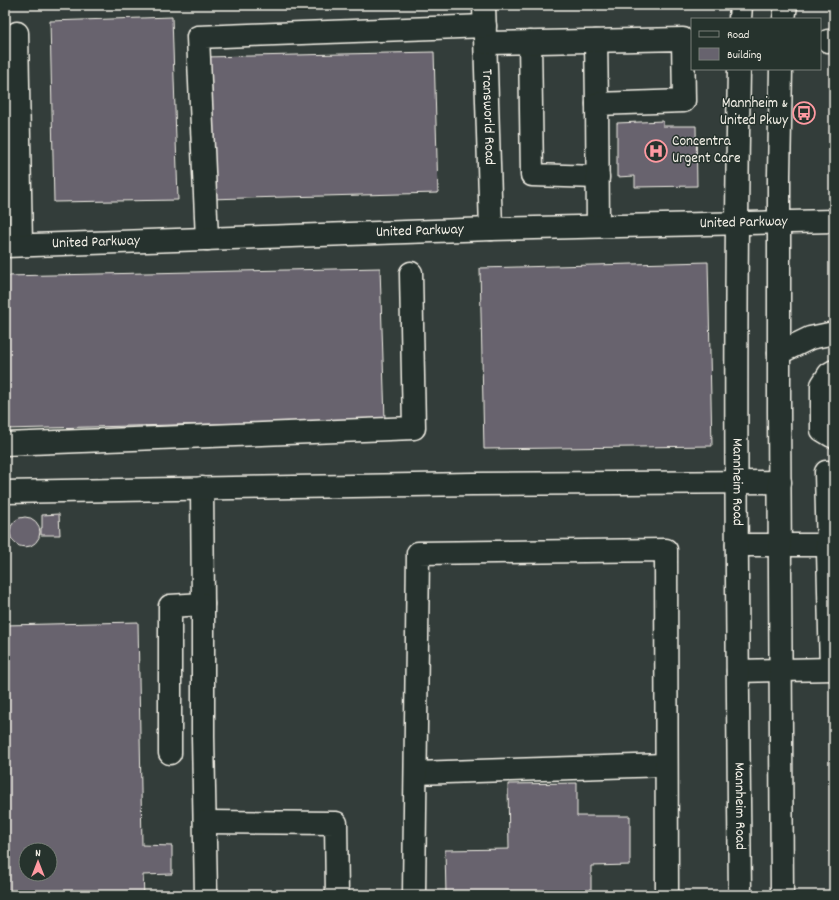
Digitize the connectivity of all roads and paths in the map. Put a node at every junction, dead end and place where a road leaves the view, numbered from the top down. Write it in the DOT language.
graph roads {
  1 [pos="484,5"];
  2 [pos="741,5"];
  3 [pos="786,5"];
  4 [pos="740,18"];
  5 [pos="784,18"];
  6 [pos="17,33"];
  7 [pos="485,35"];
  8 [pos="596,41"];
  9 [pos="530,42"];
  10 [pos="739,70"];
  11 [pos="781,70"];
  12 [pos="597,104"];
  13 [pos="598,177"];
  14 [pos="834,221"];
  15 [pos="736,222"];
  16 [pos="779,222"];
  17 [pos="598,226"];
  18 [pos="491,229"];
  19 [pos="207,238"];
  20 [pos="13,245"];
  21 [pos="411,273"];
  22 [pos="834,332"];
  23 [pos="779,354"];
  24 [pos="834,371"];
  25 [pos="834,436"];
  26 [pos="5,444"];
  27 [pos="834,472"];
  28 [pos="737,482"];
  29 [pos="780,482"];
  30 [pos="202,488"];
  31 [pos="5,492"];
  32 [pos="831,544"];
  33 [pos="737,545"];
  34 [pos="780,545"];
  35 [pos="204,604"];
  36 [pos="832,669"];
  37 [pos="738,670"];
  38 [pos="781,670"];
  39 [pos="170,753"];
  40 [pos="666,765"];
  41 [pos="416,773"];
  42 [pos="205,822"];
  43 [pos="206,895"];
  44 [pos="337,895"];
  45 [pos="414,895"];
  46 [pos="667,895"];
  47 [pos="740,895"];
  48 [pos="782,895"];
  1 -- 7 [label="main road, Transworld Road"];
  2 -- 4 [label="main road"];
  3 -- 5 [label="main road"];
  6 -- 20 [label="main road"];
  7 -- 9 [label="main road"];
  7 -- 18 [label="main road, Transworld Road"];
  7 -- 19 [label="main road"];
  8 -- 9 [label="main road"];
  8 -- 12 [label="main road"];
  8 -- 12 [label="main road"];
  9 -- 13 [label="main road"];
  10 -- 15 [label="main road, Mannheim Road"];
  11 -- 16 [label="main road"];
  12 -- 13 [label="main road"];
  13 -- 17 [label="main road"];
  14 -- 16 [label="main road, United Parkway"];
  15 -- 16 [label="main road, United Parkway"];
  15 -- 17 [label="main road, United Parkway"];
  15 -- 28 [label="main road, Mannheim Road"];
  16 -- 23 [label="main road"];
  17 -- 18 [label="main road, United Parkway"];
  18 -- 19 [label="main road, United Parkway"];
  19 -- 20 [label="main road, United Parkway"];
  21 -- 26 [label="main road"];
  22 -- 23 [label="main road"];
  23 -- 29 [label="main road"];
  24 -- 25 [label="main road"];
  27 -- 32 [label="main road"];
  28 -- 29 [label="main road"];
  28 -- 30 [label="main road"];
  28 -- 33 [label="main road, Mannheim Road"];
  29 -- 34 [label="main road"];
  30 -- 31 [label="main road"];
  30 -- 35 [label="main road"];
  32 -- 34 [label="main road"];
  32 -- 36 [label="main road"];
  33 -- 34 [label="main road"];
  33 -- 37 [label="main road, Mannheim Road"];
  34 -- 38 [label="main road"];
  35 -- 39 [label="main road"];
  35 -- 42 [label="main road"];
  36 -- 38 [label="main road"];
  37 -- 38 [label="main road"];
  37 -- 47 [label="main road, Mannheim Road"];
  38 -- 48 [label="main road"];
  40 -- 41 [label="main road"];
  40 -- 41 [label="main road"];
  40 -- 46 [label="main road"];
  41 -- 45 [label="main road"];
  42 -- 43 [label="main road"];
  42 -- 44 [label="main road"];
}
